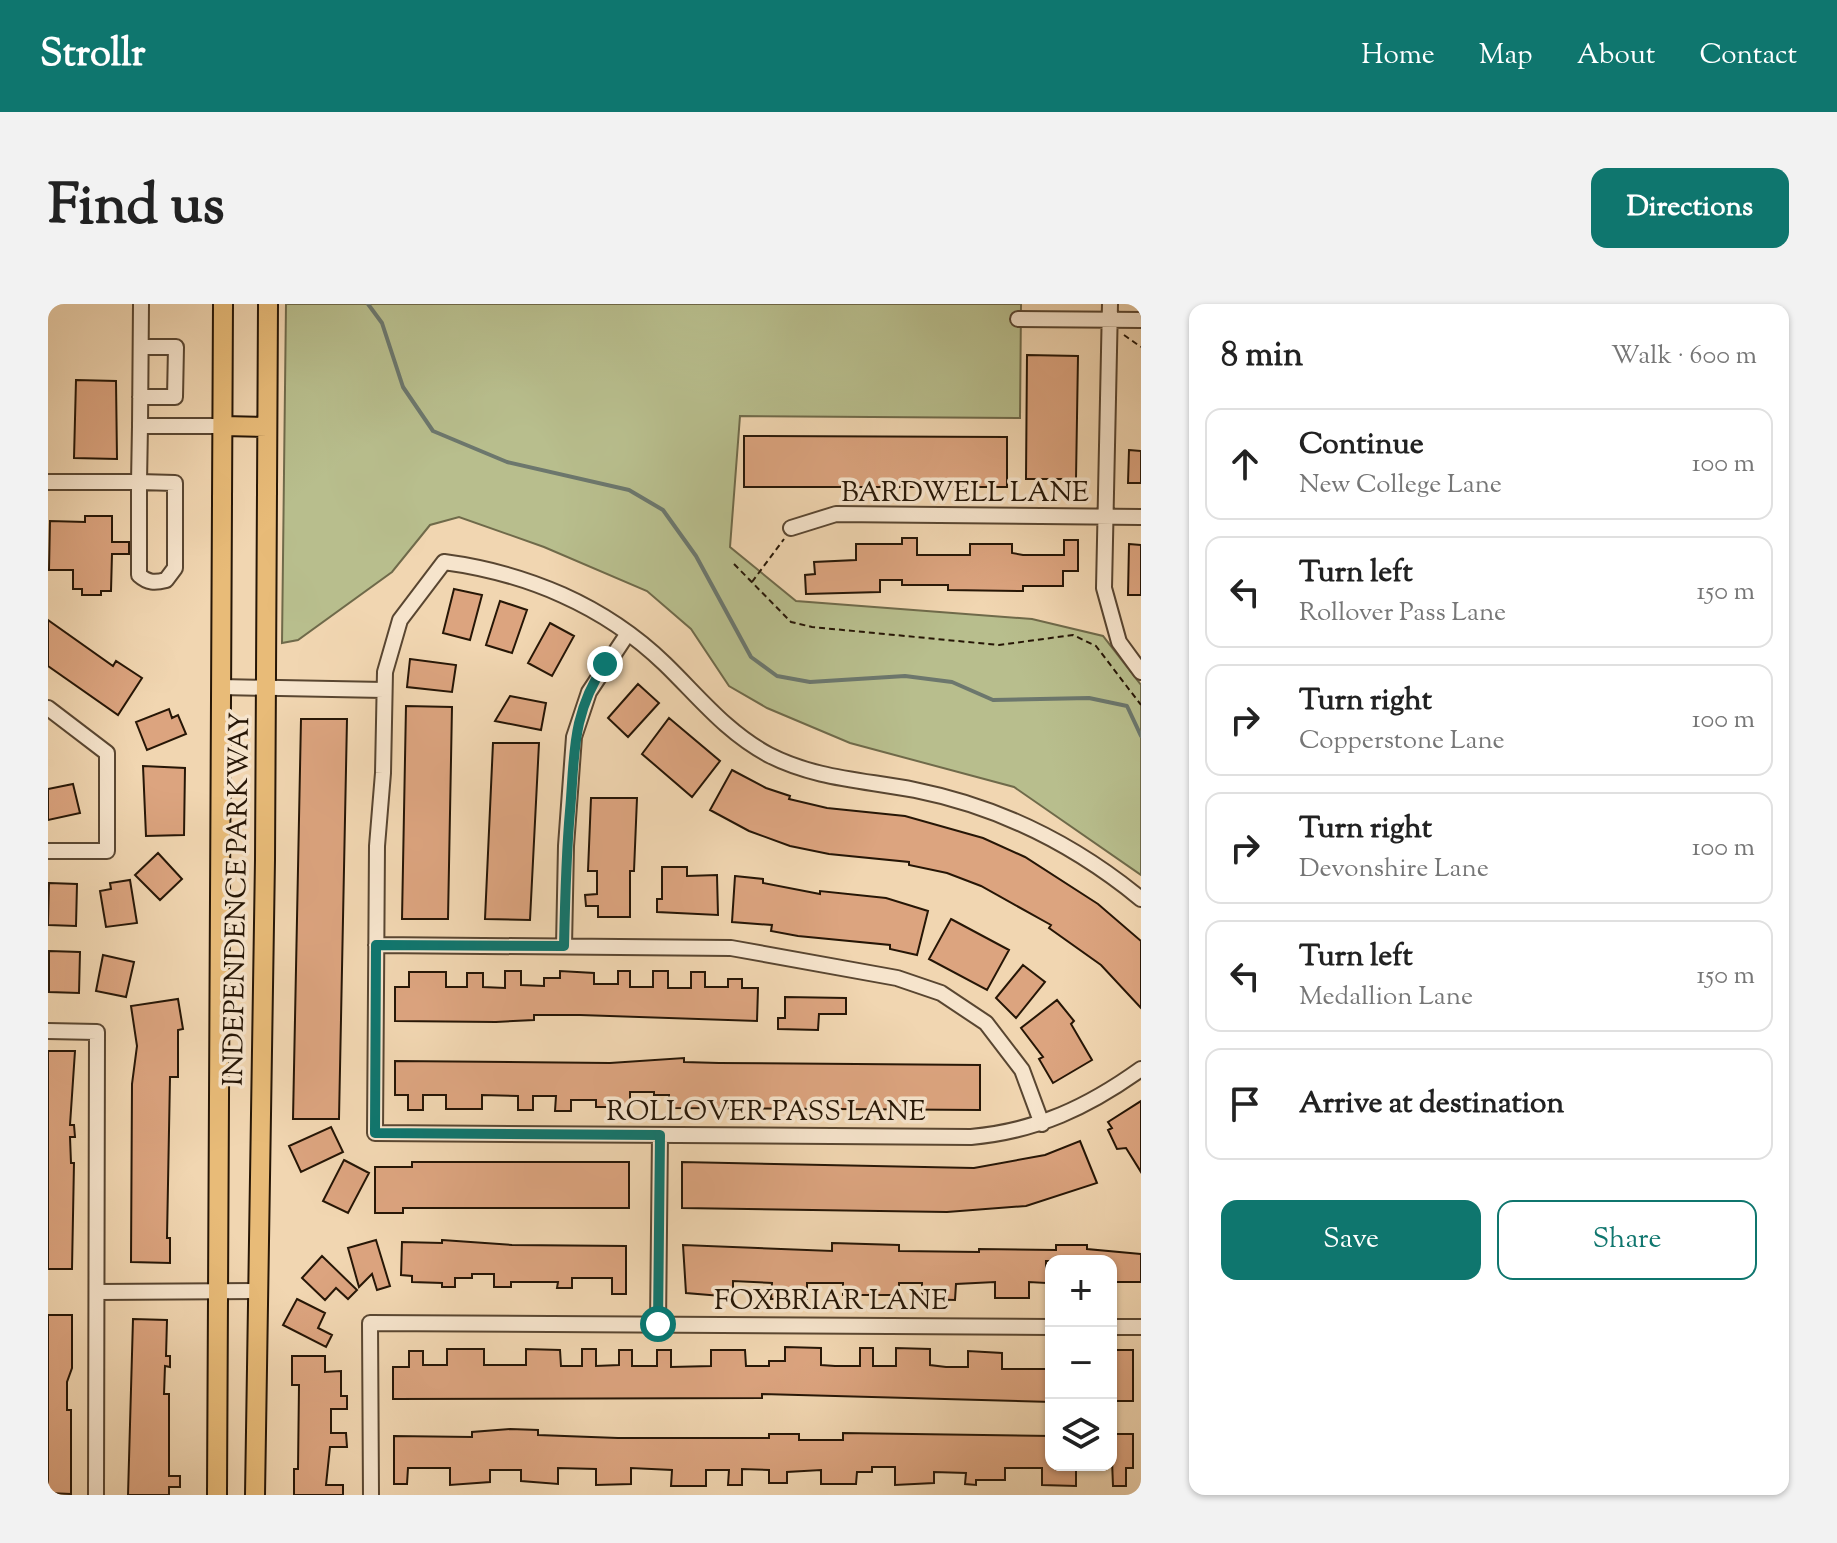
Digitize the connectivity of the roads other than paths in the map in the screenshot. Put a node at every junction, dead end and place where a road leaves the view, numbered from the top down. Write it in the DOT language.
graph roads {
  1 [pos="141,304"];
  2 [pos="223,304"];
  3 [pos="268,304"];
  4 [pos="1110,304"];
  5 [pos="1018,319"];
  6 [pos="1110,320"];
  7 [pos="1141,320"];
  8 [pos="141,347"];
  9 [pos="140,397"];
  10 [pos="140,426"];
  11 [pos="224,426"];
  12 [pos="267,427"];
  13 [pos="48,482"];
  14 [pos="139,482"];
  15 [pos="1141,517"];
  16 [pos="1106,518"];
  17 [pos="791,528"];
  18 [pos="628,633"];
  19 [pos="1141,672"];
  20 [pos="220,687"];
  21 [pos="265,688"];
  22 [pos="384,690"];
  23 [pos="48,708"];
  24 [pos="48,851"];
  25 [pos="1141,899"];
  26 [pos="376,945"];
  27 [pos="564,946"];
  28 [pos="48,1031"];
  29 [pos="1141,1069"];
  30 [pos="1042,1124"];
  31 [pos="660,1135"];
  32 [pos="260,1291"];
  33 [pos="97,1292"];
  34 [pos="218,1292"];
  35 [pos="658,1324"];
  36 [pos="1045,1327"];
  37 [pos="1117,1327"];
  38 [pos="1141,1327"];
  39 [pos="96,1495"];
  40 [pos="217,1495"];
  41 [pos="255,1495"];
  42 [pos="371,1495"];
  1 -- 8 [label="street"];
  2 -- 11 [label="main road, INDEPENDENCE PARKWAY"];
  3 -- 12 [label="main road, INDEPENDENCE PARKWAY"];
  4 -- 6 [label="street"];
  5 -- 6 [label="street"];
  6 -- 7 [label="street"];
  6 -- 16 [label="street"];
  8 -- 9 [label="street"];
  8 -- 9 [label="street"];
  9 -- 10 [label="street"];
  10 -- 11 [label="street"];
  10 -- 14 [label="street"];
  11 -- 12 [label="main road"];
  11 -- 20 [label="main road, INDEPENDENCE PARKWAY"];
  12 -- 21 [label="main road, INDEPENDENCE PARKWAY"];
  13 -- 14 [label="street"];
  14 -- 14 [label="street"];
  15 -- 16 [label="street, BARDWELL LANE"];
  16 -- 17 [label="street, BARDWELL LANE"];
  16 -- 19 [label="street"];
  18 -- 22 [label="street"];
  18 -- 25 [label="street"];
  18 -- 27 [label="street"];
  20 -- 21 [label="street"];
  20 -- 34 [label="main road, INDEPENDENCE PARKWAY"];
  21 -- 22 [label="street"];
  21 -- 32 [label="main road, INDEPENDENCE PARKWAY"];
  22 -- 26 [label="street"];
  23 -- 24 [label="street"];
  26 -- 27 [label="street"];
  26 -- 31 [label="street, ROLLOVER PASS LANE"];
  27 -- 30 [label="street"];
  28 -- 33 [label="street"];
  29 -- 30 [label="street, ROLLOVER PASS LANE"];
  30 -- 31 [label="street, ROLLOVER PASS LANE"];
  31 -- 35 [label="street"];
  32 -- 34 [label="street"];
  32 -- 41 [label="main road, INDEPENDENCE PARKWAY"];
  33 -- 34 [label="street"];
  33 -- 39 [label="street"];
  34 -- 40 [label="main road, INDEPENDENCE PARKWAY"];
  35 -- 36 [label="street, FOXBRIAR LANE"];
  35 -- 42 [label="street, FOXBRIAR LANE"];
  37 -- 38 [label="street"];
}
